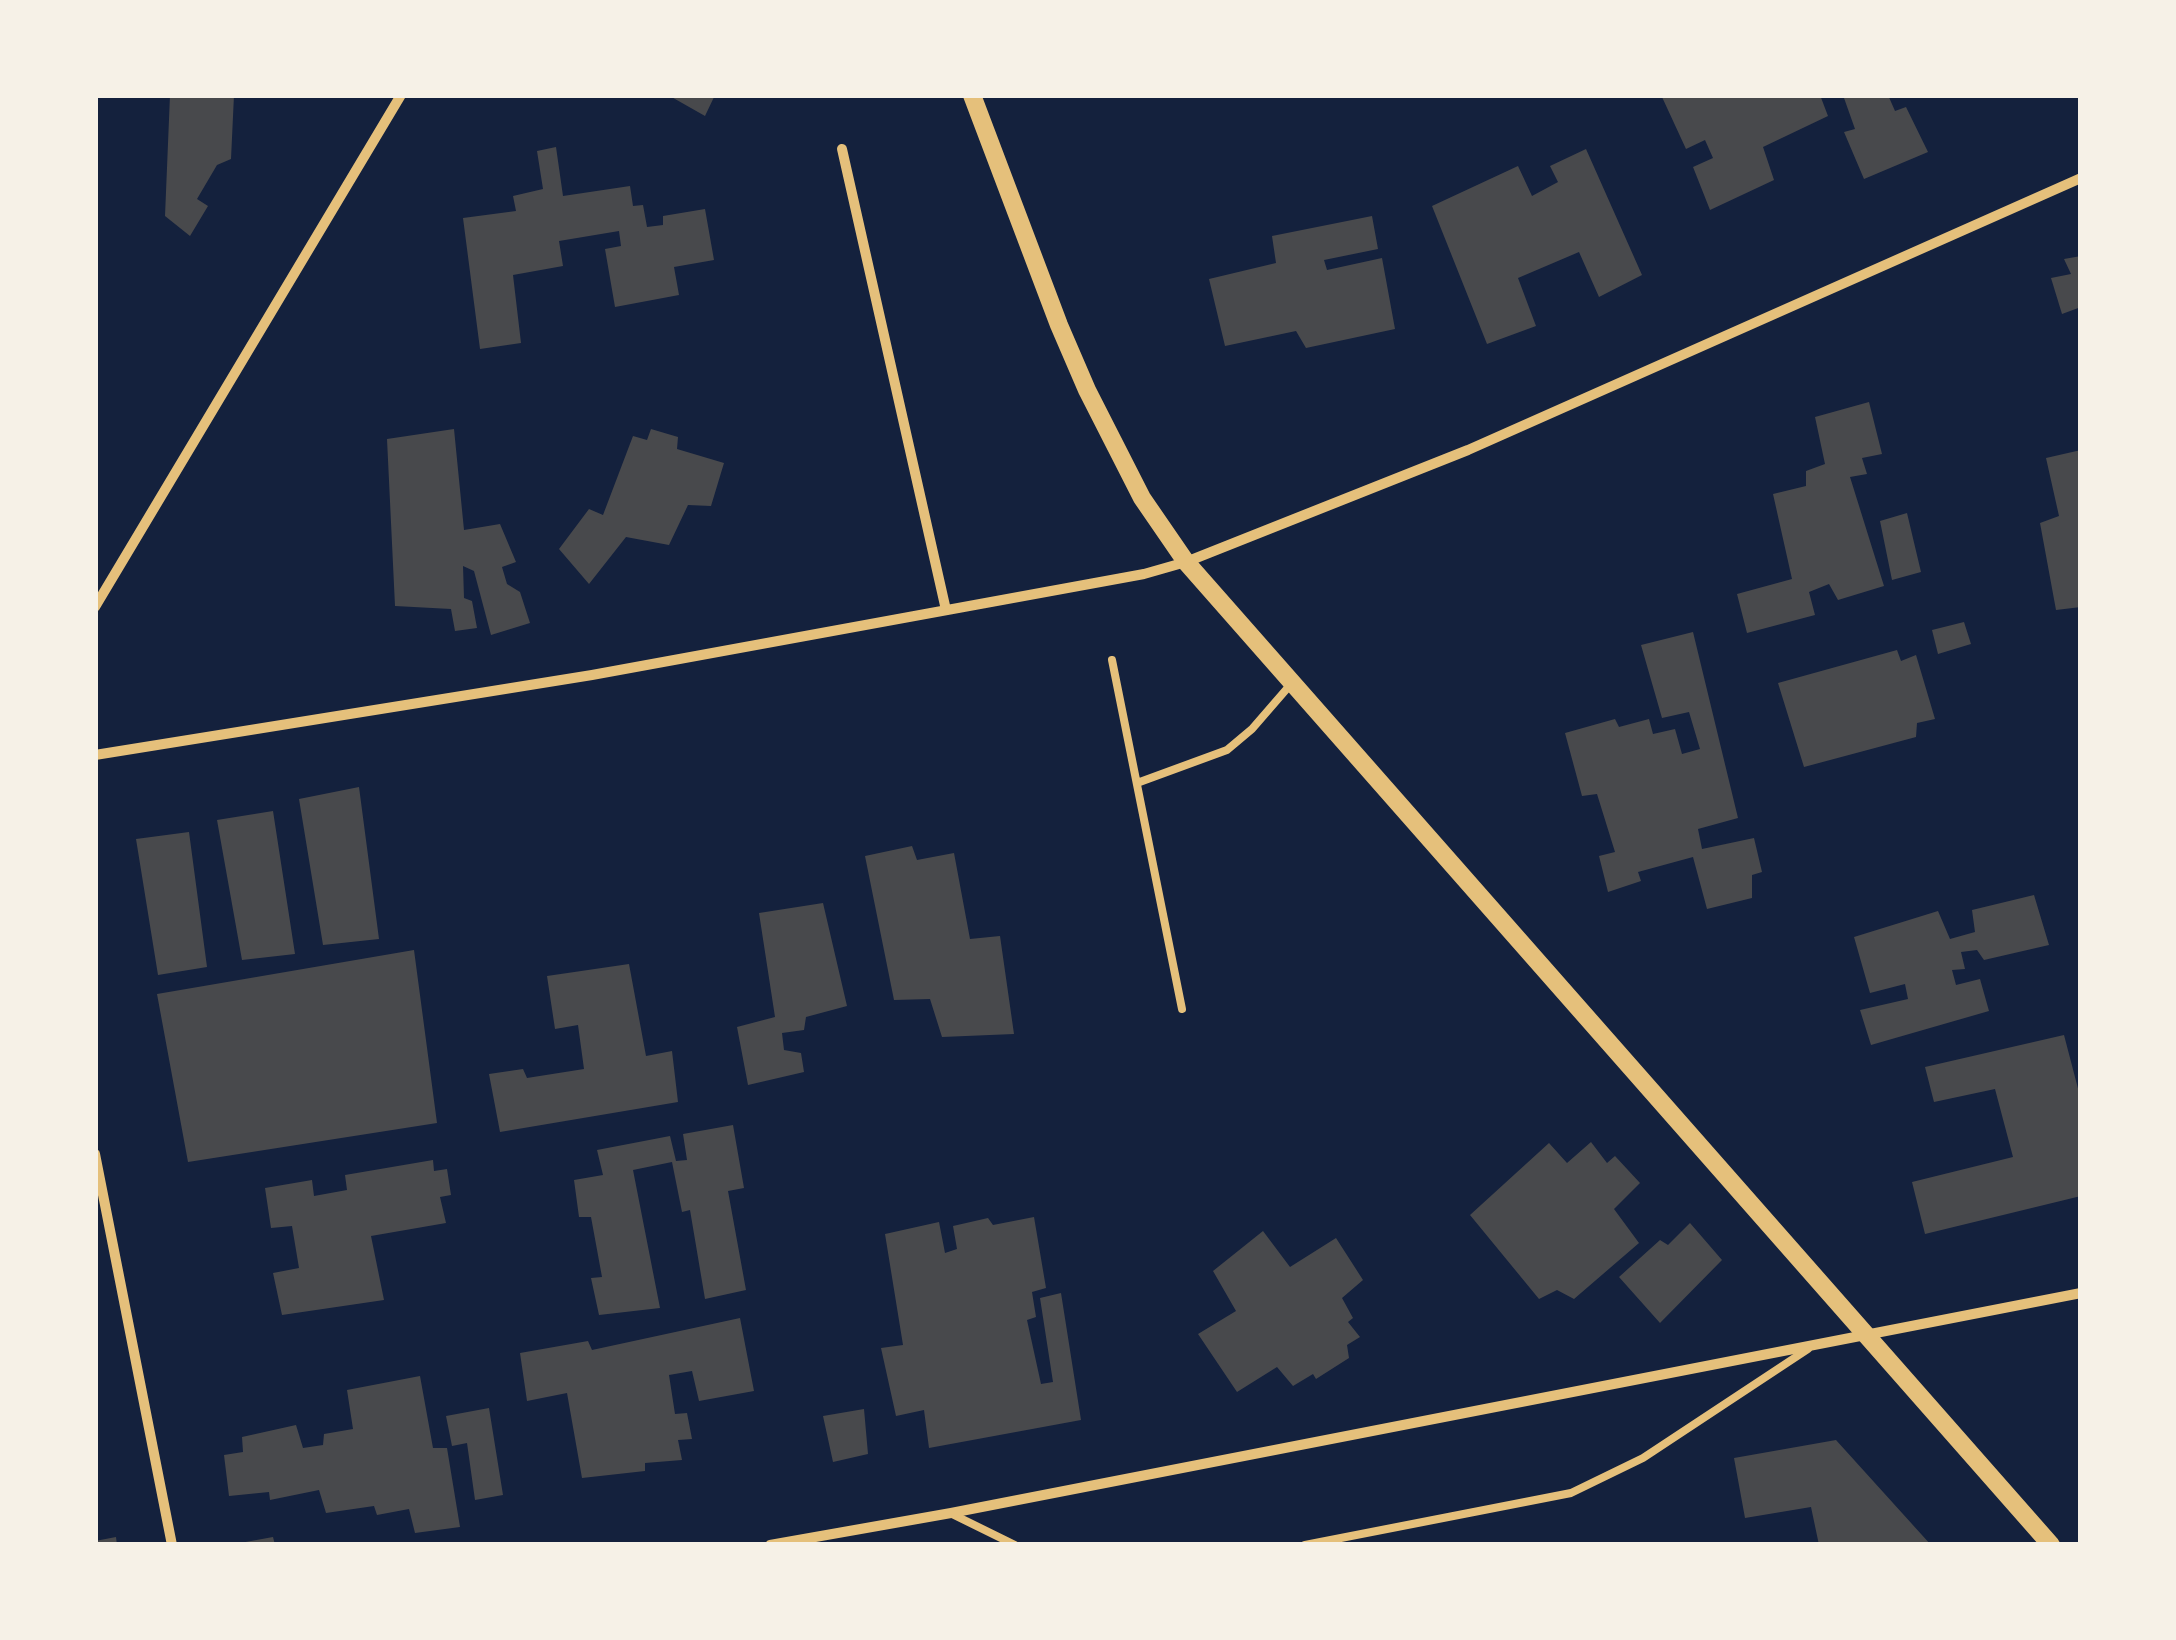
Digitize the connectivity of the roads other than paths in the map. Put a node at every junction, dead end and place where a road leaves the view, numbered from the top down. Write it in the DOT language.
graph roads {
  1 [pos="401,95"];
  2 [pos="972,95"];
  3 [pos="842,149"];
  4 [pos="2081,178"];
  5 [pos="1186,562"];
  6 [pos="95,607"];
  7 [pos="946,610"];
  8 [pos="1112,660"];
  9 [pos="1291,684"];
  10 [pos="95,755"];
  11 [pos="1137,783"];
  12 [pos="1182,1009"];
  13 [pos="95,1154"];
  14 [pos="2081,1293"];
  15 [pos="1866,1334"];
  16 [pos="1816,1344"];
  17 [pos="950,1514"];
  18 [pos="172,1545"];
  19 [pos="770,1545"];
  20 [pos="1016,1545"];
  21 [pos="1305,1545"];
  22 [pos="2051,1545"];
  1 -- 6 [label="street"];
  2 -- 5 [label="street"];
  3 -- 7 [label="street"];
  4 -- 5 [label="street"];
  5 -- 7 [label="street"];
  5 -- 9 [label="street"];
  7 -- 10 [label="street"];
  8 -- 11 [label="lane"];
  9 -- 11 [label="lane"];
  9 -- 15 [label="street"];
  11 -- 12 [label="lane"];
  13 -- 18 [label="street"];
  14 -- 15 [label="street"];
  15 -- 16 [label="street"];
  15 -- 22 [label="street"];
  16 -- 17 [label="street"];
  16 -- 21 [label="lane"];
  17 -- 19 [label="street"];
  17 -- 20 [label="lane"];
}
